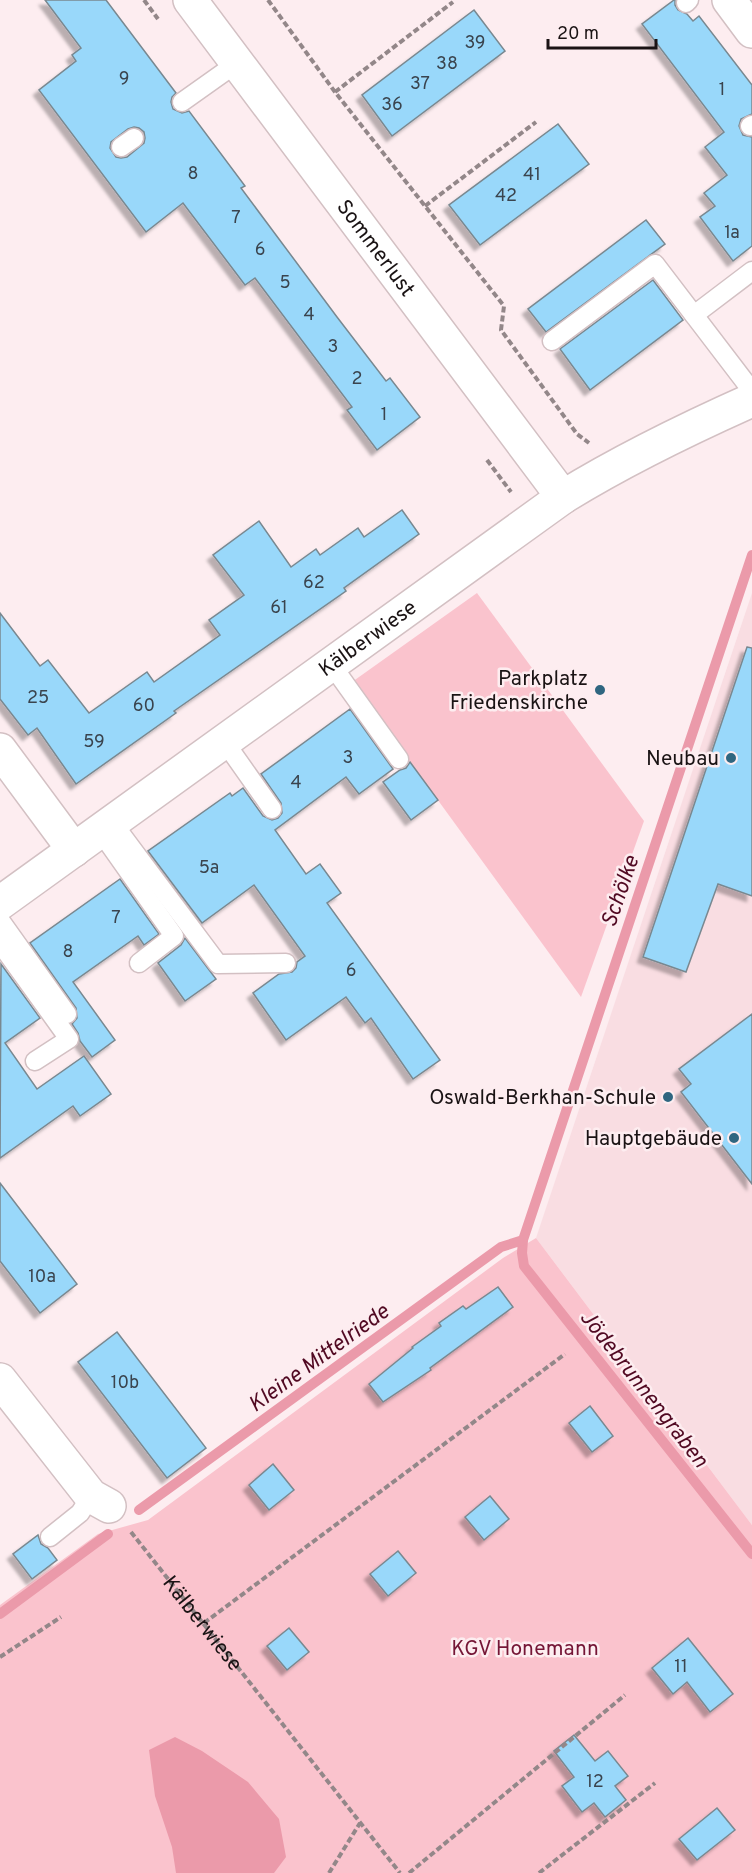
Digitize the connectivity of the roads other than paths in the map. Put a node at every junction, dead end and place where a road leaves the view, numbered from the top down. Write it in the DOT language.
graph roads {
  1 [pos="190,0"];
  2 [pos="729,0"];
  3 [pos="752,31"];
  4 [pos="237,63"];
  5 [pos="182,102"];
  6 [pos="752,271"];
  7 [pos="694,315"];
  8 [pos="552,341"];
  9 [pos="752,391"];
  10 [pos="752,400"];
  11 [pos="563,497"];
  12 [pos="331,664"];
  13 [pos="224,741"];
  14 [pos="0,750"];
  15 [pos="399,759"];
  16 [pos="272,809"];
  17 [pos="106,826"];
  18 [pos="74,850"];
  19 [pos="0,903"];
  20 [pos="0,920"];
  21 [pos="0,943"];
  22 [pos="139,963"];
  23 [pos="286,963"];
  24 [pos="67,1014"];
  25 [pos="35,1061"];
  26 [pos="0,1380"];
  27 [pos="100,1501"];
  28 [pos="50,1537"];
  1 -- 4 [label="street, Sommerlust"];
  2 -- 3 [label="street"];
  4 -- 5 [label="lane"];
  4 -- 11 [label="street, Sommerlust"];
  6 -- 7 [label="lane"];
  7 -- 8 [label="lane"];
  7 -- 9 [label="lane"];
  10 -- 11 [label="street, Kälberwiese"];
  11 -- 12 [label="street, Kälberwiese"];
  12 -- 13 [label="street, Kälberwiese"];
  12 -- 15 [label="lane"];
  13 -- 16 [label="lane"];
  13 -- 17 [label="street, Kälberwiese"];
  14 -- 18 [label="street"];
  17 -- 18 [label="street, Kälberwiese"];
  17 -- 22 [label="lane"];
  17 -- 23 [label="lane"];
  18 -- 19 [label="street, Kälberwiese"];
  20 -- 24 [label="lane"];
  21 -- 25 [label="lane"];
  26 -- 27 [label="street"];
  27 -- 28 [label="lane"];
}
